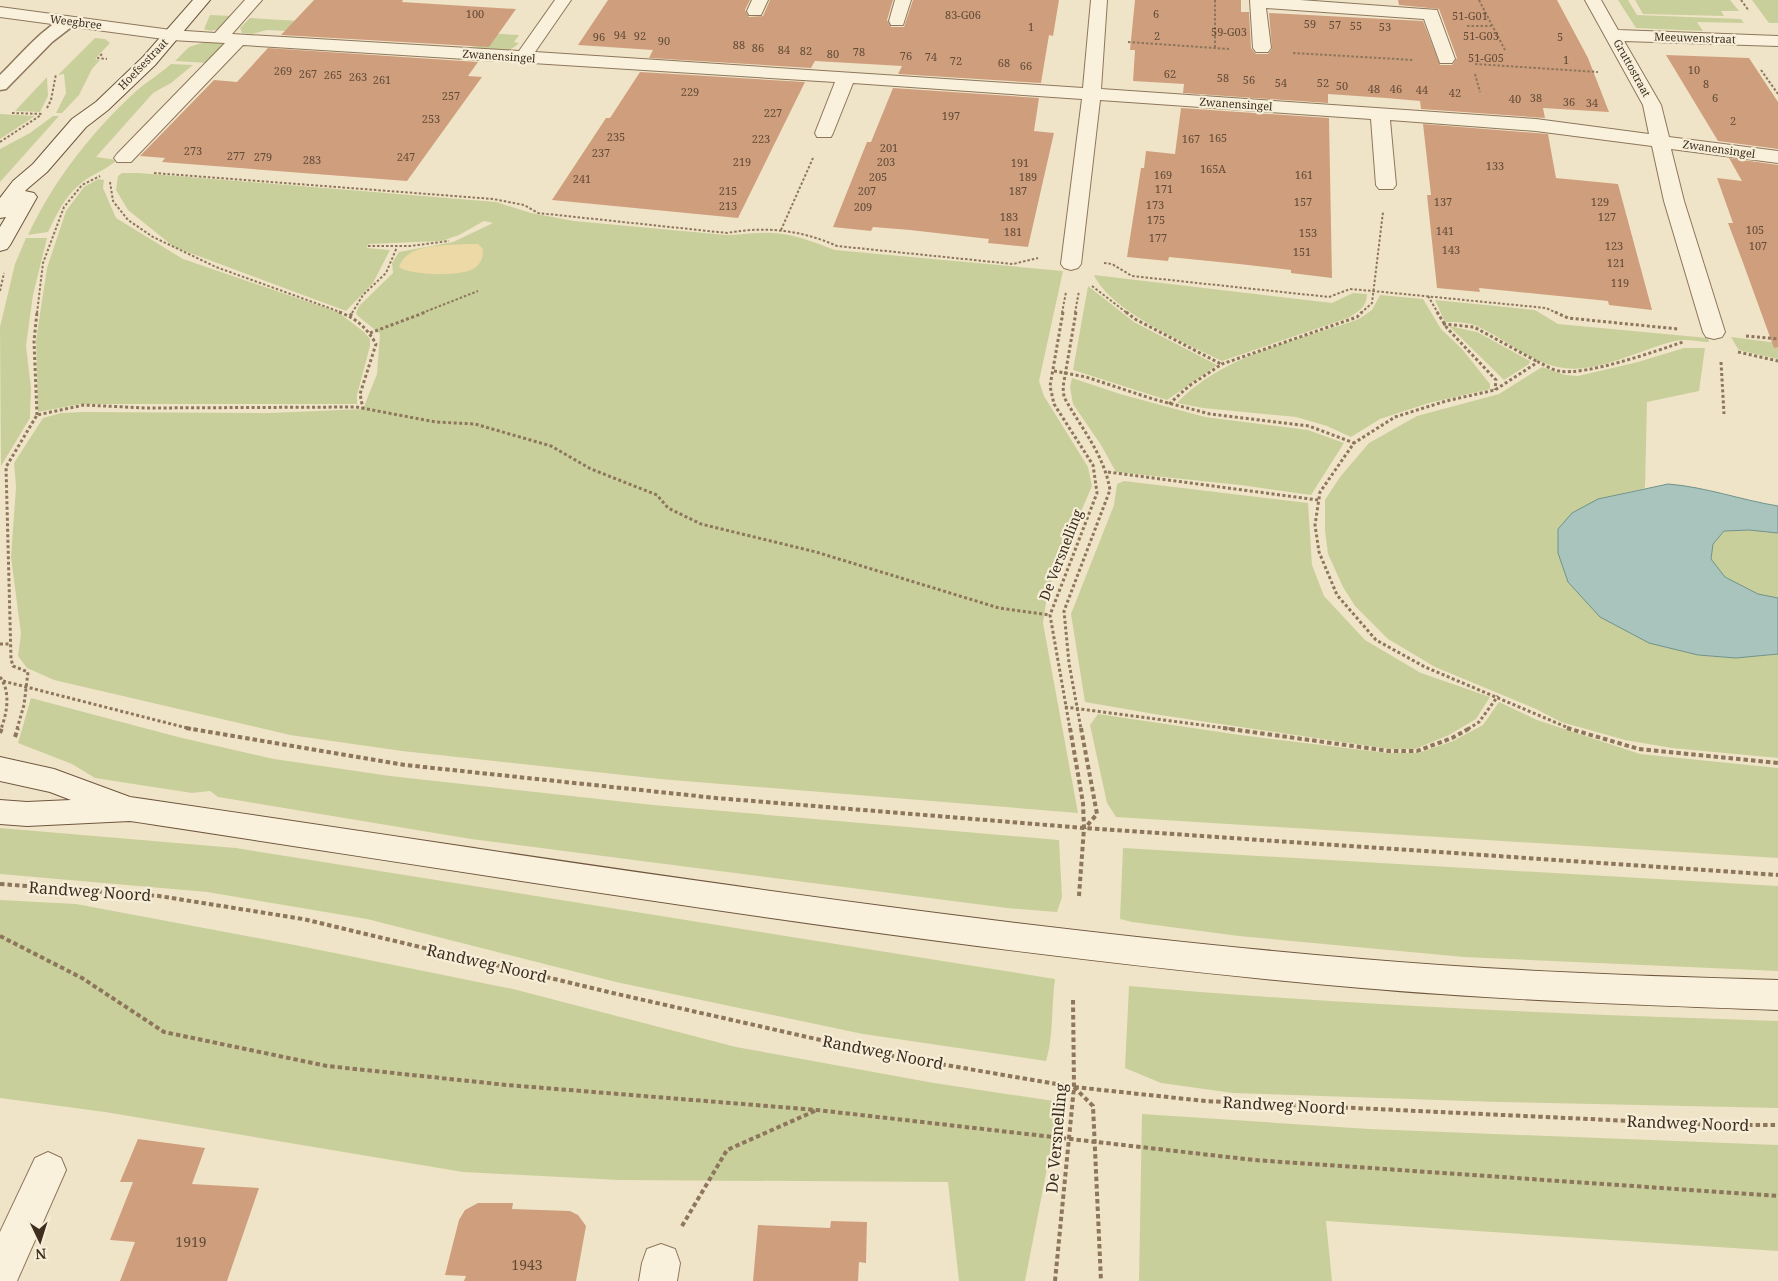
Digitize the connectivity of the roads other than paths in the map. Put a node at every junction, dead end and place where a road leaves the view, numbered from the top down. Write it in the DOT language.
graph roads {
  1 [pos="182,0"];
  2 [pos="202,0"];
  3 [pos="254,0"];
  4 [pos="563,0"];
  5 [pos="903,0"];
  6 [pos="1099,0"];
  7 [pos="1593,0"];
  8 [pos="1325,3"];
  9 [pos="0,12"];
  10 [pos="897,21"];
  11 [pos="68,22"];
  12 [pos="152,32"];
  13 [pos="171,35"];
  14 [pos="1613,35"];
  15 [pos="218,38"];
  16 [pos="239,39"];
  17 [pos="1778,41"];
  18 [pos="1262,48"];
  19 [pos="523,58"];
  20 [pos="1446,59"];
  21 [pos="846,77"];
  22 [pos="0,85"];
  23 [pos="1092,94"];
  24 [pos="1380,115"];
  25 [pos="79,123"];
  26 [pos="824,133"];
  27 [pos="1660,141"];
  28 [pos="1778,157"];
  29 [pos="118,164"];
  30 [pos="40,168"];
  31 [pos="1386,186"];
  32 [pos="0,212"];
  33 [pos="0,245"];
  34 [pos="1077,265"];
  35 [pos="1717,340"];
  36 [pos="2,769"];
  37 [pos="130,809"];
  38 [pos="0,812"];
  39 [pos="1778,995"];
  40 [pos="48,1170"];
  41 [pos="0,1274"];
  1 -- 12 [label="street, Hoefsestraat"];
  2 -- 13 [label="street, Hoefsestraat"];
  3 -- 15 [label="street"];
  4 -- 19 [label="street"];
  5 -- 10 [label="street"];
  6 -- 23 [label="street"];
  7 -- 14 [label="street, Gruttostraat"];
  8 -- 18 [label="street"];
  8 -- 20 [label="street"];
  9 -- 11 [label="street, Weegbree"];
  11 -- 12 [label="street, Weegbree"];
  11 -- 22 [label="lane"];
  12 -- 13 [label="street, Zwanensingel"];
  12 -- 25 [label="street, Hoefsestraat"];
  13 -- 15 [label="street, Zwanensingel"];
  13 -- 25 [label="street, Hoefsestraat"];
  14 -- 17 [label="street, Meeuwenstraat"];
  14 -- 27 [label="street, Gruttostraat"];
  15 -- 16 [label="street, Zwanensingel"];
  16 -- 19 [label="street, Zwanensingel"];
  16 -- 29 [label="street"];
  19 -- 21 [label="street, Zwanensingel"];
  21 -- 23 [label="street, Zwanensingel"];
  21 -- 26 [label="street"];
  23 -- 24 [label="street, Zwanensingel"];
  23 -- 34 [label="street"];
  24 -- 27 [label="street, Zwanensingel"];
  24 -- 31 [label="street"];
  25 -- 30 [label="street, Hoefsestraat"];
  27 -- 28 [label="street, Zwanensingel"];
  27 -- 35 [label="street, Zwanensingel"];
  30 -- 32 [label="street, Hoefsestraat"];
  30 -- 33 [label="street, Hoefsestraat"];
  36 -- 37 [label="street"];
  37 -- 38 [label="street"];
  37 -- 39 [label="street"];
  40 -- 41 [label="street"];
}
